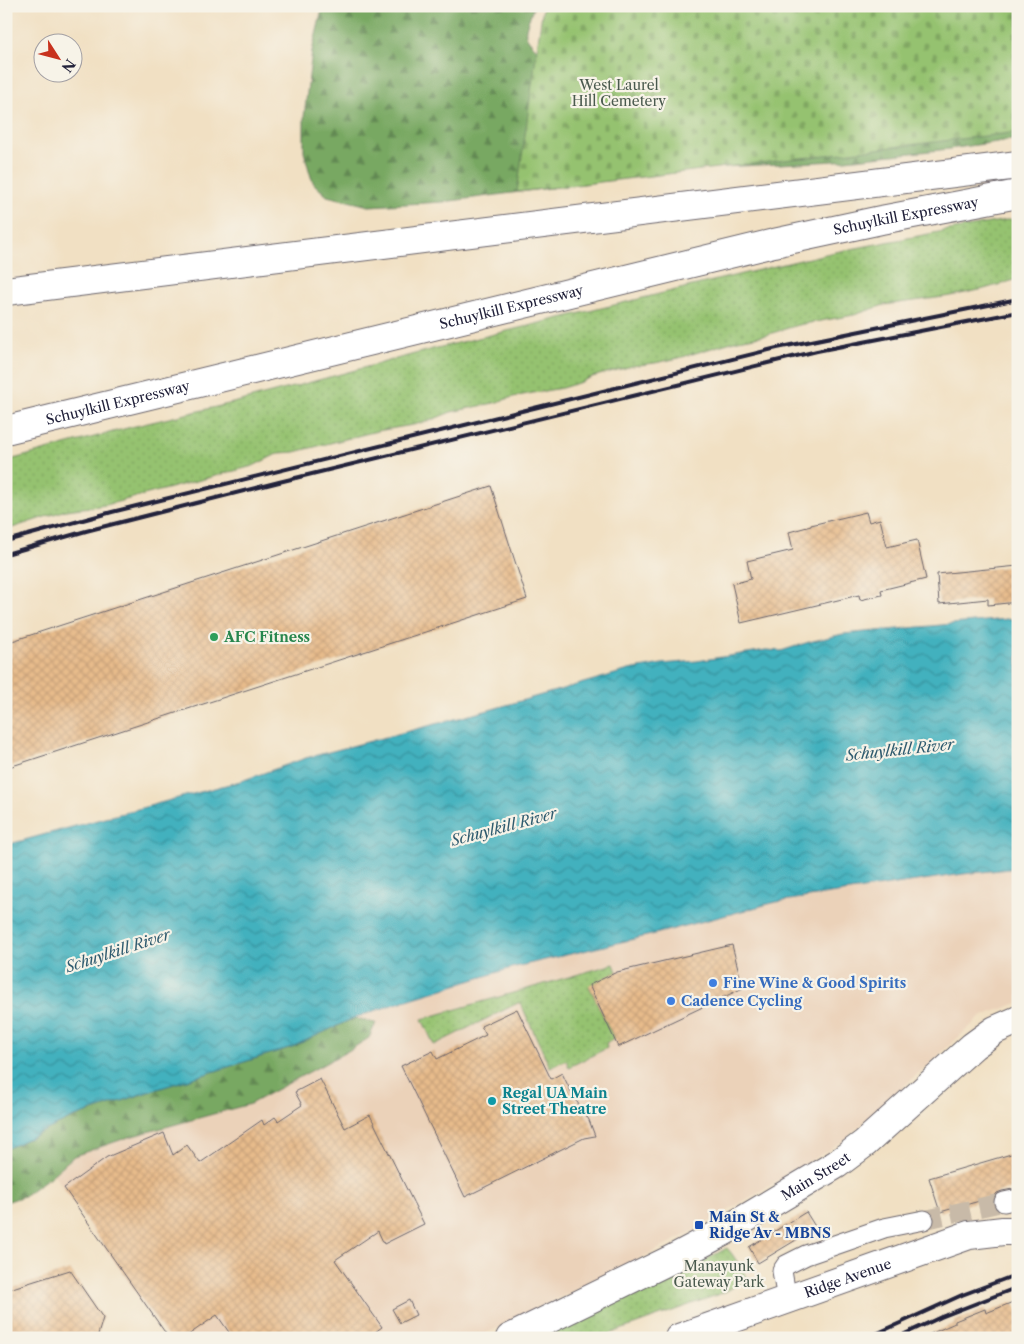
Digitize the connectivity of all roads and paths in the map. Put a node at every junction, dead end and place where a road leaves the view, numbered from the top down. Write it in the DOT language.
graph roads {
  1 [pos="1018,165"];
  2 [pos="1018,194"];
  3 [pos="6,291"];
  4 [pos="152,395"];
  5 [pos="6,415"];
  6 [pos="6,430"];
  7 [pos="1018,1020"];
  8 [pos="924,1220"];
  9 [pos="1018,1231"];
  10 [pos="787,1300"];
  11 [pos="510,1338"];
  12 [pos="680,1338"];
  1 -- 3 [label="main road"];
  2 -- 4 [label="main road, Schuylkill Expressway"];
  4 -- 5 [label="main road"];
  4 -- 6 [label="main road, Schuylkill Expressway"];
  7 -- 11 [label="main road, Main Street"];
  8 -- 10 [label="street"];
  9 -- 10 [label="main road, Ridge Avenue"];
  10 -- 12 [label="main road, Ridge Avenue"];
}
